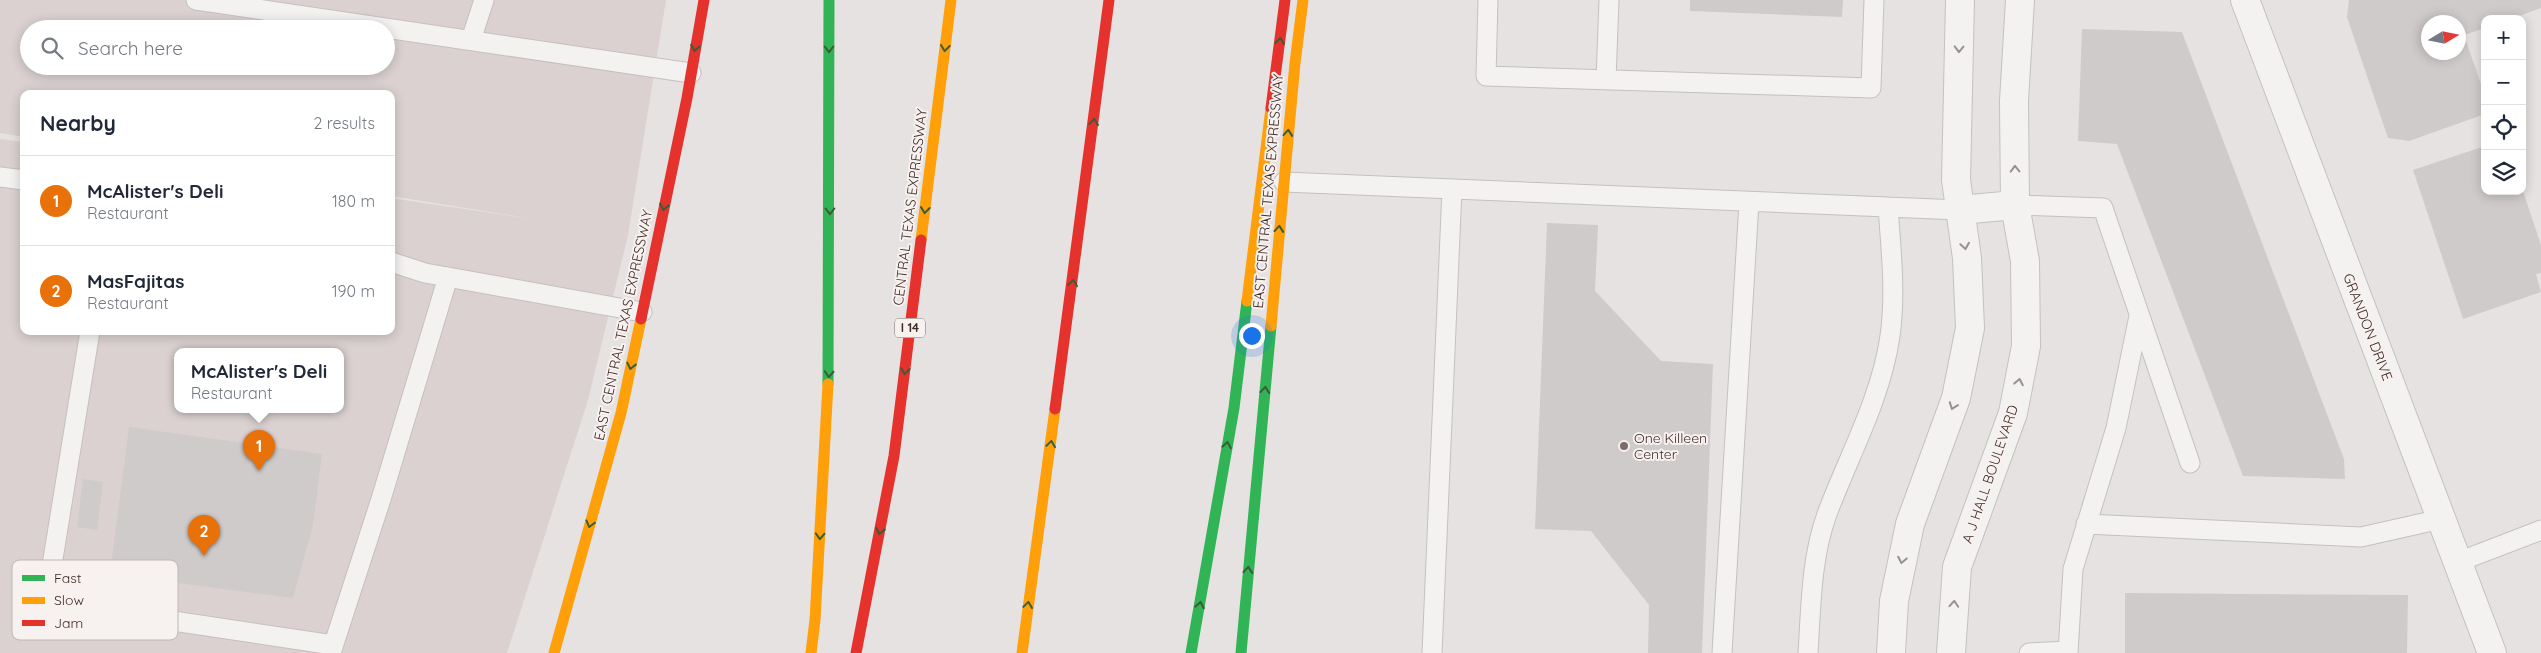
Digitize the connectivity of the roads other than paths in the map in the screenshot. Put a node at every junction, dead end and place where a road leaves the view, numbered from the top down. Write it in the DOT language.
graph roads {
  1 [pos="196,0"];
  2 [pos="484,0"];
  3 [pos="704,0"];
  4 [pos="829,0"];
  5 [pos="951,0"];
  6 [pos="1109,0"];
  7 [pos="1285,0"];
  8 [pos="1303,0"];
  9 [pos="1488,0"];
  10 [pos="1609,0"];
  11 [pos="1874,0"];
  12 [pos="1960,0"];
  13 [pos="2020,0"];
  14 [pos="2245,0"];
  15 [pos="333,20"];
  16 [pos="395,29"];
  17 [pos="470,40"];
  18 [pos="691,73"];
  19 [pos="1606,80"];
  20 [pos="0,177"];
  21 [pos="20,180"];
  22 [pos="1284,182"];
  23 [pos="1452,189"];
  24 [pos="1749,202"];
  25 [pos="2015,205"];
  26 [pos="1888,207"];
  27 [pos="1960,210"];
  28 [pos="395,263"];
  29 [pos="448,277"];
  30 [pos="642,312"];
  31 [pos="2139,315"];
  32 [pos="89,335"];
  33 [pos="2190,463"];
  34 [pos="2441,519"];
  35 [pos="2086,524"];
  36 [pos="2541,530"];
  37 [pos="53,560"];
  38 [pos="2458,562"];
  39 [pos="178,624"];
  40 [pos="332,649"];
  41 [pos="2068,652"];
  42 [pos="554,653"];
  43 [pos="811,653"];
  44 [pos="856,653"];
  45 [pos="1022,653"];
  46 [pos="1191,653"];
  47 [pos="1241,653"];
  48 [pos="1432,653"];
  49 [pos="1722,653"];
  50 [pos="1808,653"];
  51 [pos="1892,653"];
  52 [pos="1951,653"];
  53 [pos="2029,653"];
  54 [pos="2492,653"];
  1 -- 15 [label="lane"];
  2 -- 17 [label="lane"];
  3 -- 18 [label="main road, EAST CENTRAL TEXAS EXPRESSWAY, one-way"];
  4 -- 43 [label="main road, one-way"];
  5 -- 44 [label="main road, CENTRAL TEXAS EXPRESSWAY / I 14, one-way"];
  45 -- 6 [label="main road, one-way"];
  46 -- 7 [label="main road, one-way"];
  22 -- 8 [label="main road, EAST CENTRAL TEXAS EXPRESSWAY, one-way"];
  9 -- 19 [label="lane"];
  10 -- 19 [label="lane"];
  11 -- 19 [label="lane"];
  12 -- 27 [label="street, one-way"];
  25 -- 13 [label="street, A J HALL BOULEVARD, one-way"];
  14 -- 34 [label="street, GRANDON DRIVE"];
  16 -- 17 [label="lane"];
  17 -- 18 [label="lane"];
  18 -- 30 [label="main road, EAST CENTRAL TEXAS EXPRESSWAY, one-way"];
  20 -- 21 [label="lane"];
  22 -- 23 [label="lane"];
  47 -- 22 [label="main road, EAST CENTRAL TEXAS EXPRESSWAY, one-way"];
  23 -- 24 [label="lane"];
  23 -- 48 [label="lane"];
  24 -- 26 [label="lane"];
  24 -- 49 [label="lane"];
  25 -- 27 [label="street"];
  25 -- 31 [label="lane"];
  52 -- 25 [label="street, A J HALL BOULEVARD, one-way"];
  26 -- 27 [label="lane"];
  26 -- 50 [label="lane"];
  27 -- 51 [label="street, one-way"];
  28 -- 29 [label="lane"];
  29 -- 30 [label="lane"];
  29 -- 40 [label="lane"];
  30 -- 42 [label="main road, EAST CENTRAL TEXAS EXPRESSWAY, one-way"];
  31 -- 33 [label="lane"];
  31 -- 35 [label="lane"];
  32 -- 37 [label="lane"];
  34 -- 35 [label="lane"];
  34 -- 38 [label="street, GRANDON DRIVE"];
  35 -- 41 [label="lane"];
  36 -- 38 [label="lane"];
  38 -- 54 [label="street, GRANDON DRIVE"];
  39 -- 40 [label="lane"];
  41 -- 53 [label="lane"];
}
